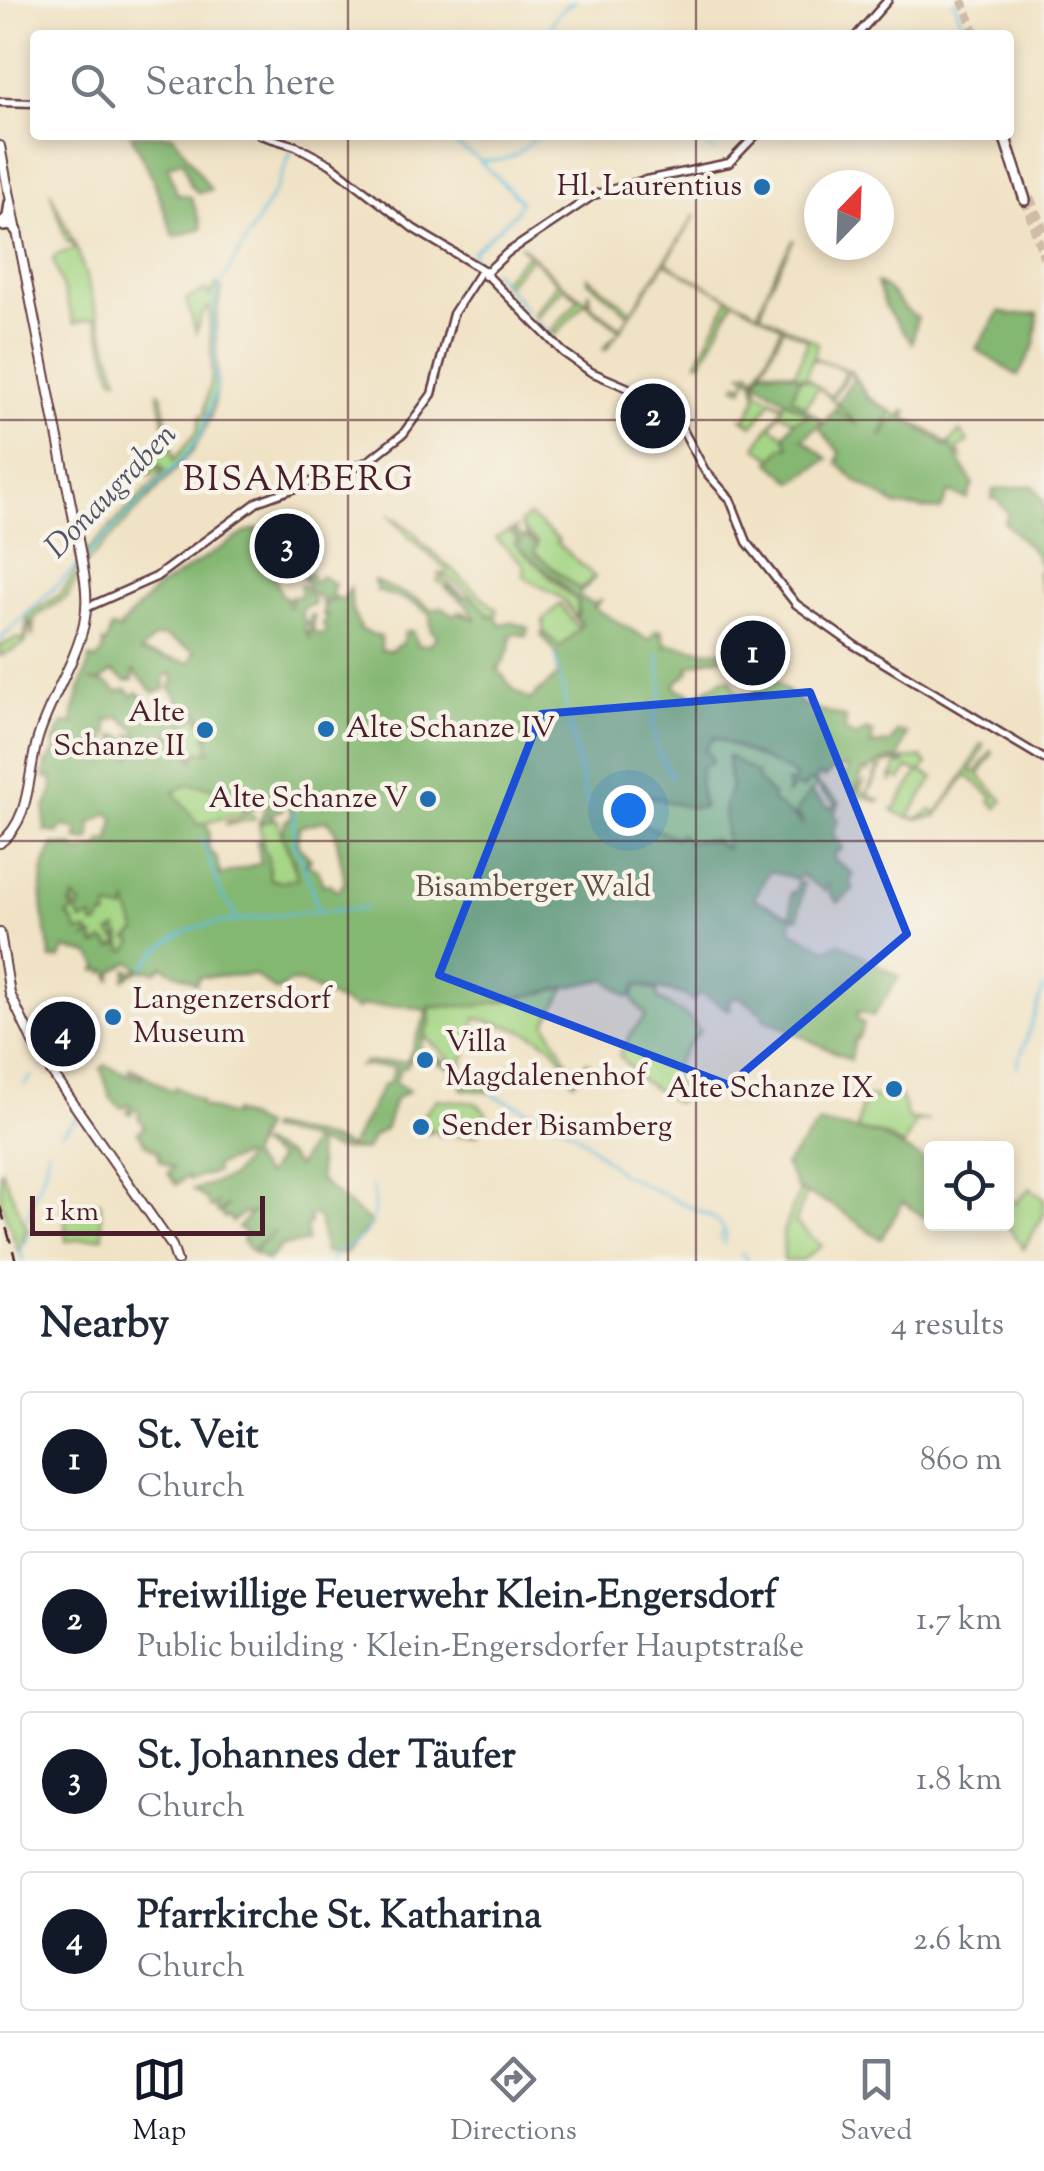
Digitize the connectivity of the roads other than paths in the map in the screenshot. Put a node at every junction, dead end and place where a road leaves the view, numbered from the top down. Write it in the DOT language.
graph roads {
  1 [pos="888,0"];
  2 [pos="861,30"];
  3 [pos="0,102"];
  4 [pos="30,104"];
  5 [pos="275,140"];
  6 [pos="751,140"];
  7 [pos="1008,140"];
  8 [pos="0,146"];
  9 [pos="8,186"];
  10 [pos="1027,199"];
  11 [pos="10,203"];
  12 [pos="14,218"];
  13 [pos="1,226"];
  14 [pos="17,231"];
  15 [pos="484,273"];
  16 [pos="86,610"];
  17 [pos="1044,760"];
  18 [pos="0,843"];
  19 [pos="0,933"];
  20 [pos="176,1261"];
  1 -- 2 [label="main road"];
  3 -- 4 [label="main road"];
  5 -- 15 [label="main road"];
  6 -- 15 [label="main road"];
  7 -- 10 [label="highway"];
  8 -- 9 [label="main road"];
  9 -- 11 [label="main road"];
  9 -- 12 [label="main road"];
  11 -- 12 [label="main road"];
  11 -- 13 [label="highway"];
  12 -- 13 [label="highway"];
  12 -- 14 [label="main road"];
  13 -- 14 [label="highway"];
  14 -- 16 [label="main road"];
  15 -- 16 [label="main road"];
  15 -- 17 [label="main road"];
  16 -- 18 [label="main road"];
  19 -- 20 [label="main road"];
}
